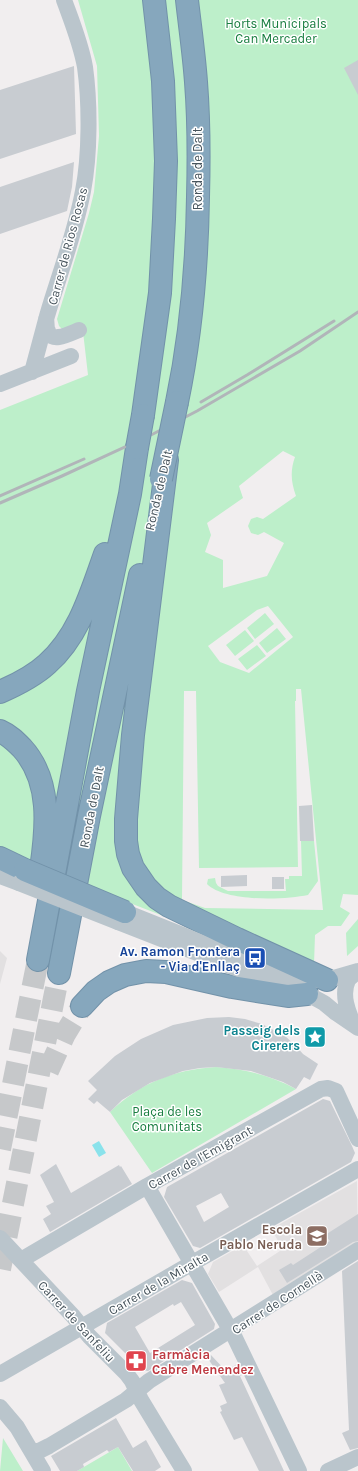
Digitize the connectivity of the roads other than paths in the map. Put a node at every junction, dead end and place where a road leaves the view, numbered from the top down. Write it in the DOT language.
graph roads {
  1 [pos="64,0"];
  2 [pos="154,0"];
  3 [pos="187,0"];
  4 [pos="46,318"];
  5 [pos="79,330"];
  6 [pos="71,356"];
  7 [pos="32,372"];
  8 [pos="0,384"];
  9 [pos="162,478"];
  10 [pos="126,495"];
  11 [pos="0,692"];
  12 [pos="0,731"];
  13 [pos="0,858"];
  14 [pos="0,865"];
  15 [pos="0,876"];
  16 [pos="23,876"];
  17 [pos="121,917"];
  18 [pos="358,971"];
  19 [pos="59,973"];
  20 [pos="326,980"];
  21 [pos="307,994"];
  22 [pos="82,1006"];
  23 [pos="356,1027"];
  24 [pos="358,1139"];
  25 [pos="358,1170"];
  26 [pos="148,1186"];
  27 [pos="0,1238"];
  28 [pos="358,1250"];
  29 [pos="21,1260"];
  30 [pos="192,1263"];
  31 [pos="83,1327"];
  32 [pos="232,1331"];
  33 [pos="0,1374"];
  34 [pos="138,1391"];
  35 [pos="0,1406"];
  36 [pos="32,1451"];
  37 [pos="356,1462"];
  38 [pos="43,1471"];
  39 [pos="184,1471"];
  40 [pos="299,1471"];
  41 [pos="328,1471"];
  1 -- 4 [label="street, Carrer de Rios Rosas"];
  2 -- 10 [label="highway, bridge"];
  3 -- 9 [label="highway, Ronda de Dalt, bridge"];
  4 -- 5 [label="street"];
  4 -- 7 [label="street, Carrer de Rios Rosas"];
  6 -- 7 [label="street"];
  7 -- 8 [label="street"];
  9 -- 19 [label="highway, Ronda de Dalt"];
  9 -- 20 [label="highway"];
  10 -- 11 [label="highway"];
  10 -- 12 [label="highway, Ronda de Dalt"];
  13 -- 16 [label="highway"];
  14 -- 16 [label="street"];
  15 -- 16 [label="street"];
  16 -- 17 [label="highway, bridge"];
  17 -- 20 [label="street"];
  17 -- 21 [label="street"];
  18 -- 20 [label="street"];
  18 -- 23 [label="street"];
  21 -- 22 [label="highway"];
  21 -- 23 [label="street"];
  24 -- 26 [label="street, Carrer de l'Emigrant"];
  25 -- 30 [label="street, Carrer de la Miralta"];
  26 -- 29 [label="street, Carrer de l'Emigrant"];
  26 -- 30 [label="street"];
  27 -- 29 [label="street, Carrer de Sanfeliu"];
  28 -- 32 [label="street, Carrer de Cornellà"];
  29 -- 31 [label="street, Carrer de Sanfeliu"];
  30 -- 31 [label="street, Carrer de la Miralta"];
  30 -- 32 [label="street"];
  31 -- 33 [label="street, Carrer de la Miralta"];
  31 -- 34 [label="street, Carrer de Sanfeliu"];
  32 -- 34 [label="street, Carrer de Cornellà"];
  32 -- 40 [label="street"];
  34 -- 36 [label="street, Carrer de Cornellà"];
  34 -- 39 [label="street, Carrer de Sanfeliu"];
  35 -- 36 [label="street"];
  36 -- 38 [label="street"];
  37 -- 41 [label="street"];
}
